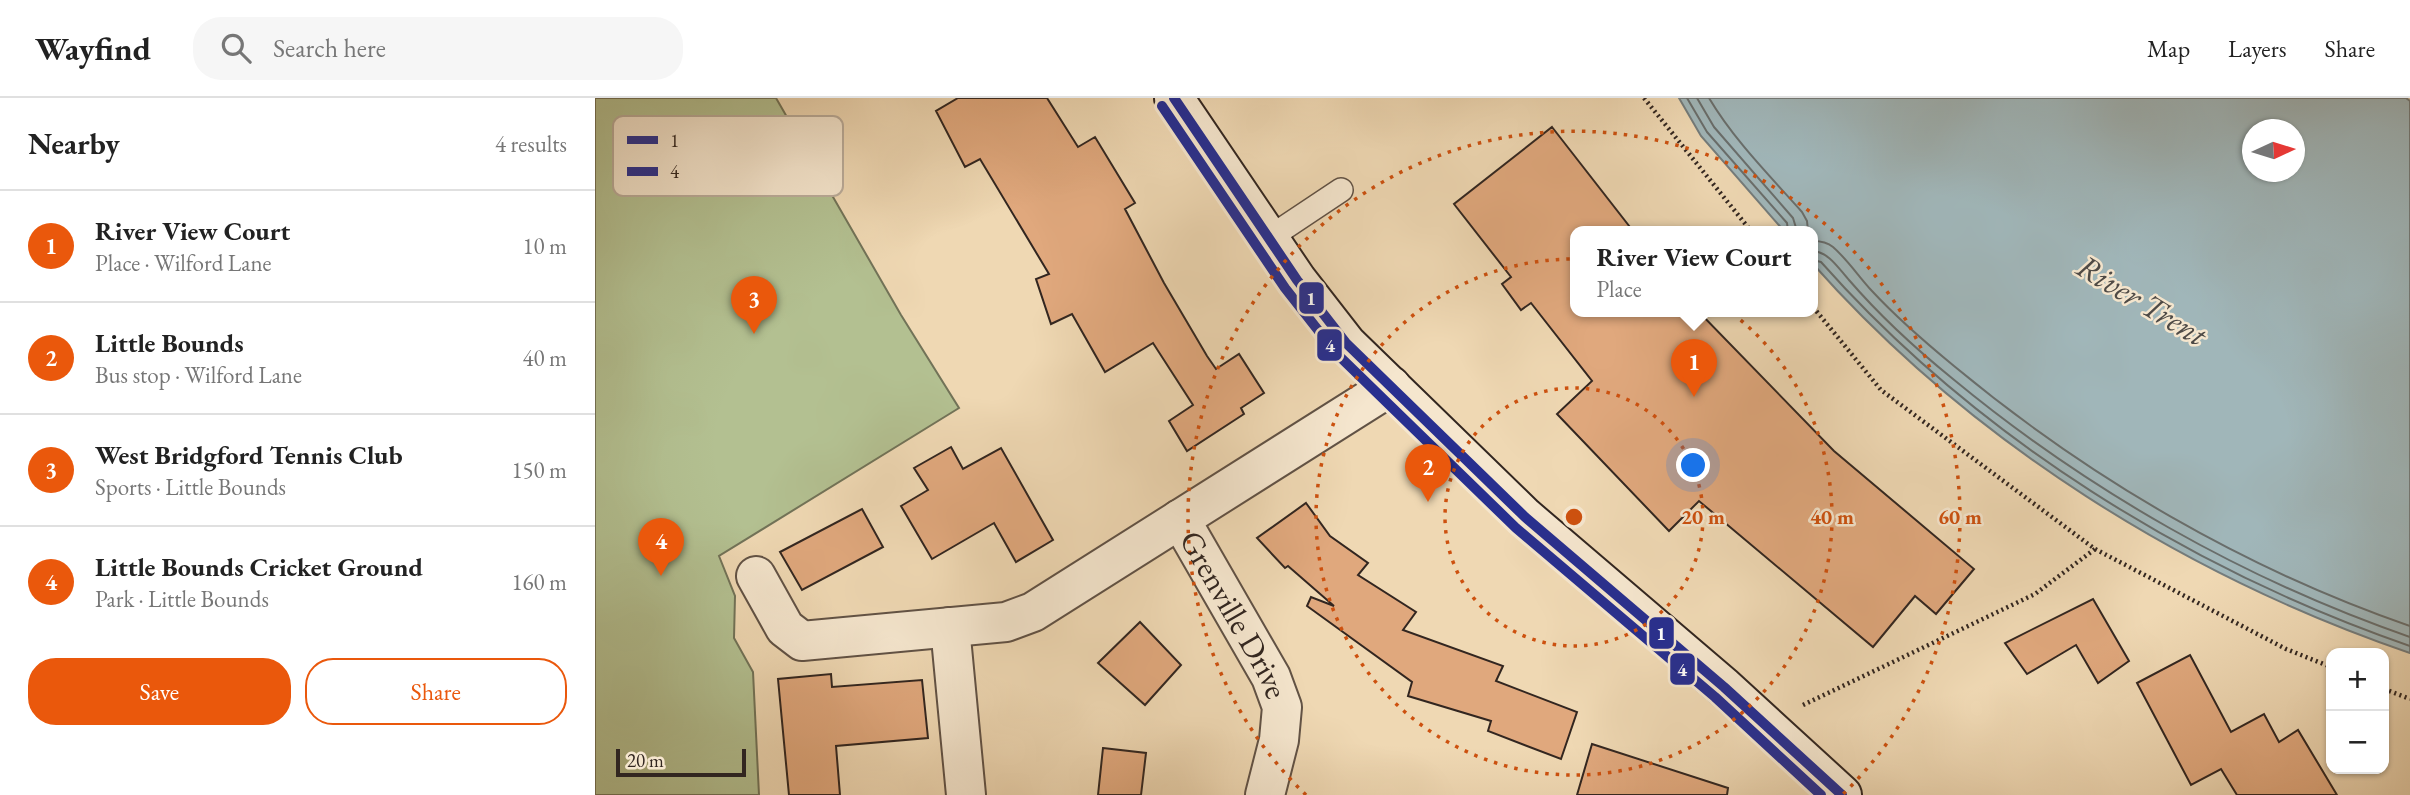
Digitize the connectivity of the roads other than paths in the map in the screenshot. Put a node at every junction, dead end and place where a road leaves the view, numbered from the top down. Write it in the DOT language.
graph roads {
  1 [pos="1174,98"];
  2 [pos="1341,190"];
  3 [pos="1269,238"];
  4 [pos="1391,386"];
  5 [pos="1180,519"];
  6 [pos="756,576"];
  7 [pos="950,627"];
  8 [pos="966,795"];
  9 [pos="1265,795"];
  10 [pos="1842,795"];
  1 -- 3 [label="street"];
  2 -- 3 [label="lane"];
  3 -- 4 [label="street"];
  4 -- 5 [label="street"];
  4 -- 10 [label="street"];
  5 -- 7 [label="street"];
  5 -- 9 [label="street, Grenville Drive"];
  6 -- 7 [label="street"];
  7 -- 8 [label="street"];
}
